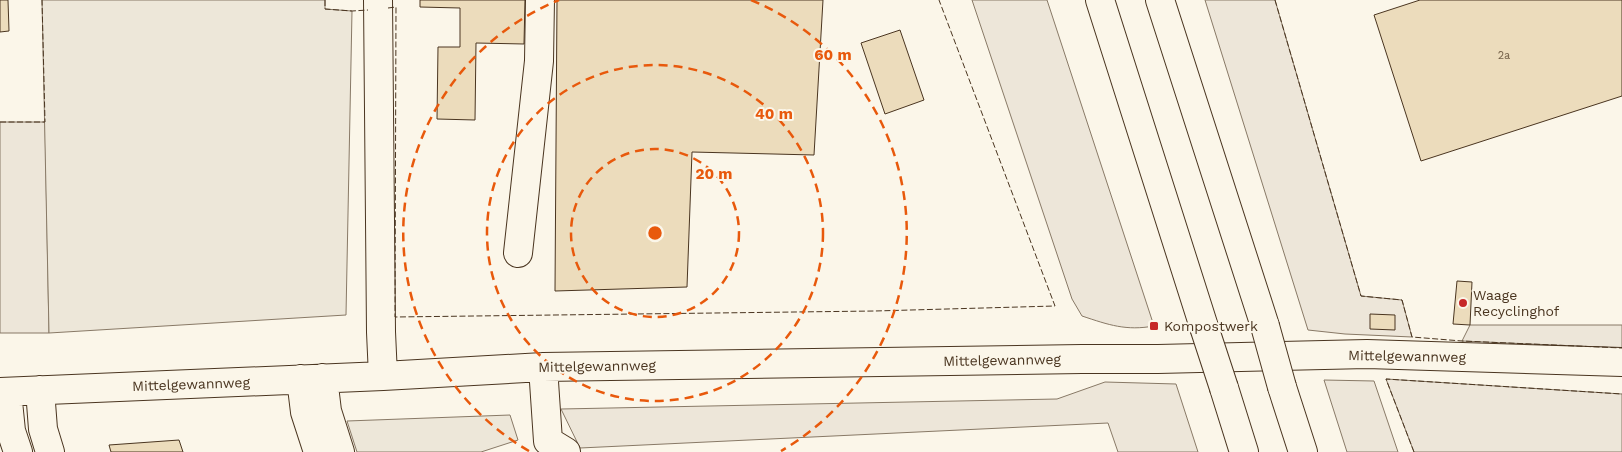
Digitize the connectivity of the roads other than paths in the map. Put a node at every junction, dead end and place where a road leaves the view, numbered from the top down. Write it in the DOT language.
graph roads {
  1 [pos="540,0"];
  2 [pos="1100,0"];
  3 [pos="1160,0"];
  4 [pos="378,5"];
  5 [pos="518,254"];
  6 [pos="1622,362"];
  7 [pos="543,367"];
  8 [pos="382,376"];
  9 [pos="312,379"];
  10 [pos="40,390"];
  11 [pos="4,392"];
  12 [pos="18,452"];
  13 [pos="50,452"];
  14 [pos="318,452"];
  15 [pos="340,452"];
  16 [pos="566,452"];
  17 [pos="1244,452"];
  18 [pos="1303,452"];
  1 -- 5 [label="main road"];
  2 -- 17 [label="main road, bridge"];
  3 -- 18 [label="main road, bridge"];
  4 -- 8 [label="main road"];
  6 -- 7 [label="main road, Mittelgewannweg"];
  7 -- 8 [label="main road, Mittelgewannweg"];
  7 -- 16 [label="main road"];
  8 -- 9 [label="main road, Mittelgewannweg"];
  9 -- 10 [label="main road, Mittelgewannweg"];
  9 -- 14 [label="main road"];
  9 -- 15 [label="main road"];
  10 -- 11 [label="main road, Mittelgewannweg"];
  10 -- 13 [label="main road"];
  11 -- 12 [label="main road"];
}
